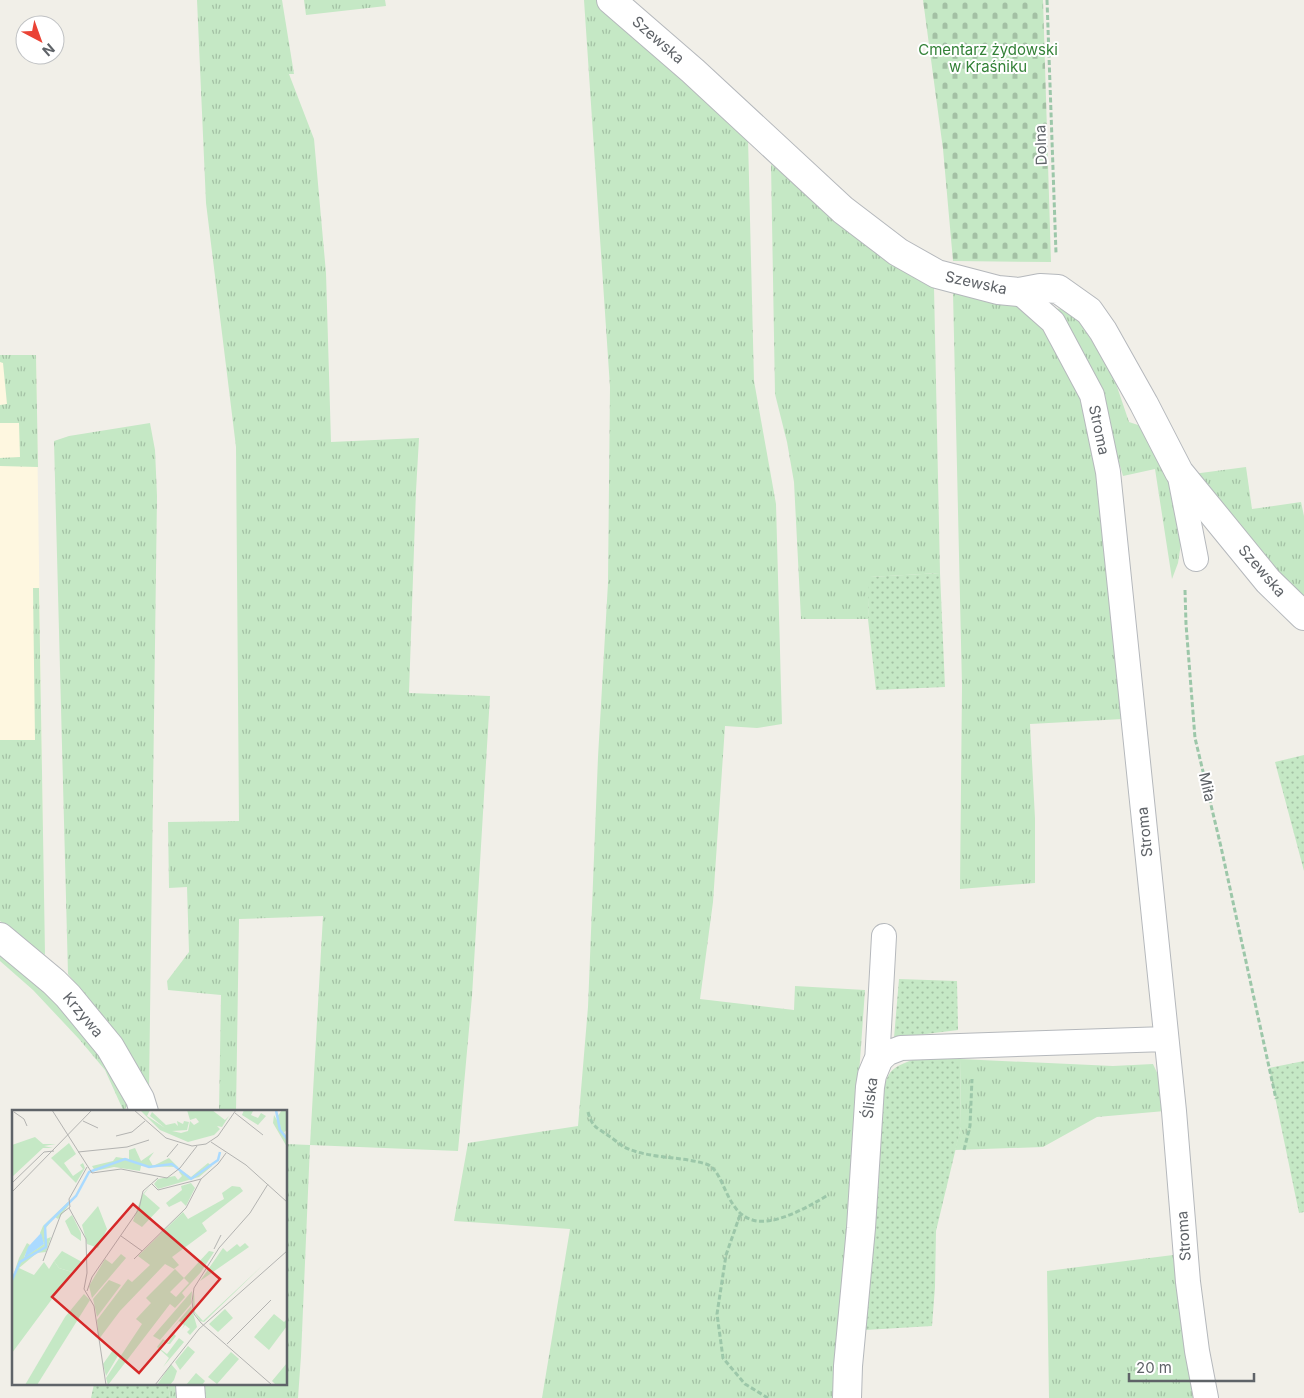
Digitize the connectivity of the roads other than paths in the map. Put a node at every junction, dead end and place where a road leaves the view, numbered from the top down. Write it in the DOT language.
graph roads {
  1 [pos="612,0"];
  2 [pos="1020,292"];
  3 [pos="1179,472"];
  4 [pos="1196,559"];
  5 [pos="1304,616"];
  6 [pos="884,936"];
  7 [pos="0,937"];
  8 [pos="1166,1039"];
  9 [pos="877,1063"];
  10 [pos="143,1110"];
  11 [pos="847,1398"];
  12 [pos="1206,1398"];
  1 -- 2 [label="street, Szewska"];
  2 -- 3 [label="street, Szewska"];
  2 -- 8 [label="lane, Stroma"];
  3 -- 4 [label="lane"];
  3 -- 5 [label="street, Szewska"];
  6 -- 9 [label="lane"];
  7 -- 10 [label="street, Krzywa"];
  8 -- 9 [label="lane, Śliska"];
  8 -- 12 [label="lane, Stroma"];
  9 -- 11 [label="street, Śliska"];
}
